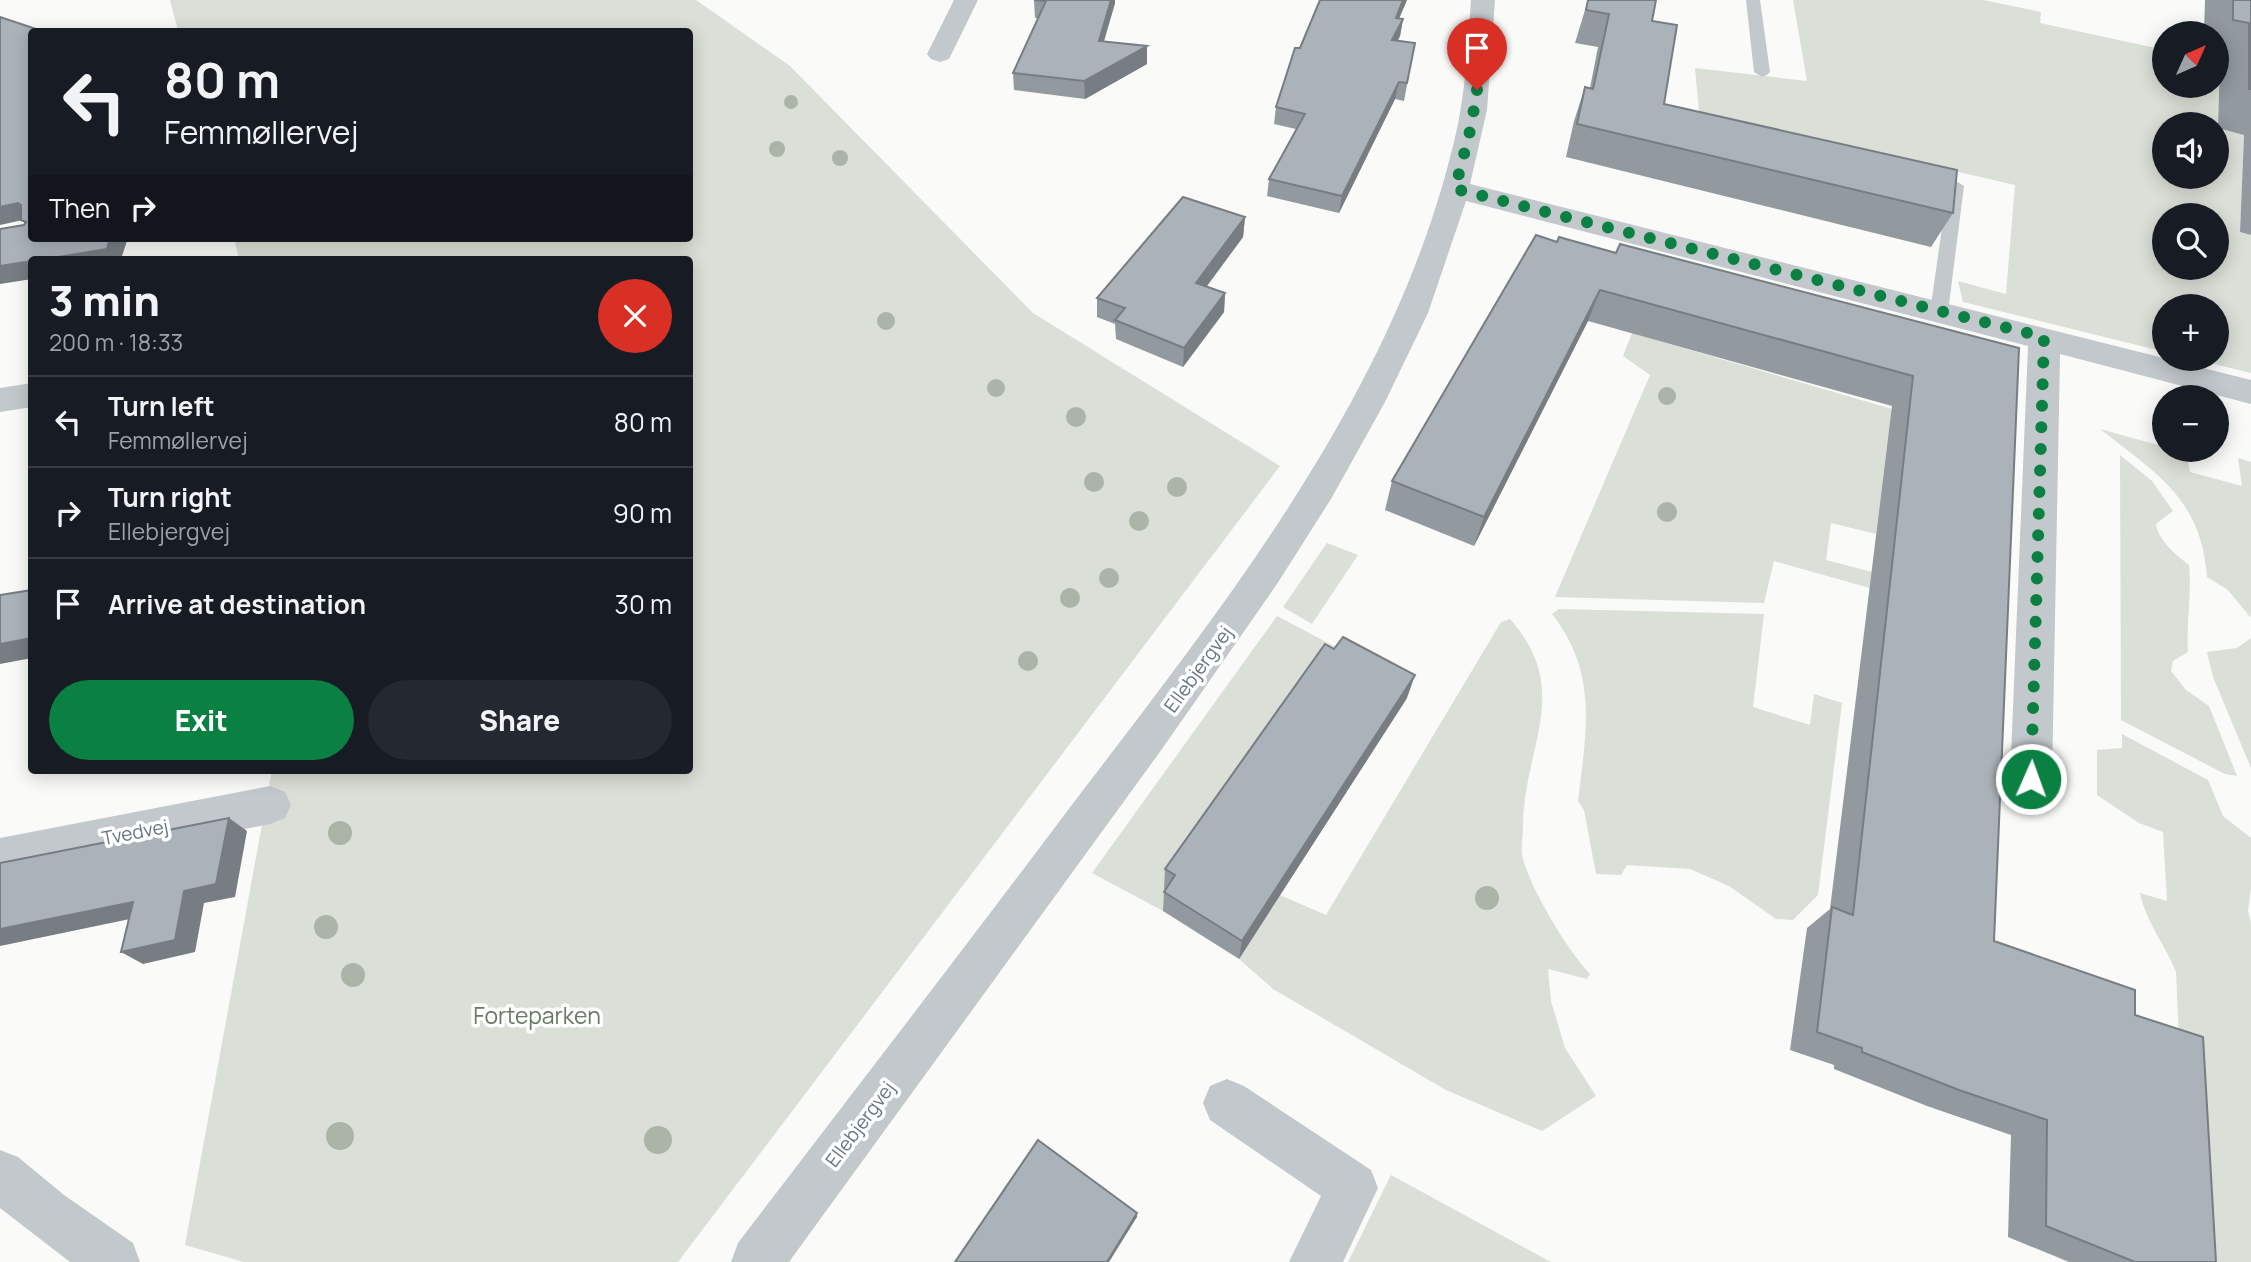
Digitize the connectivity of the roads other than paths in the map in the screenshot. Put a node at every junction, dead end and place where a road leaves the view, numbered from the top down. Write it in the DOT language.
graph roads {
  1 [pos="966,0"];
  2 [pos="1483,0"];
  3 [pos="1753,0"];
  4 [pos="940,54"];
  5 [pos="1762,72"];
  6 [pos="1957,175"];
  7 [pos="1455,189"];
  8 [pos="1940,312"];
  9 [pos="2044,337"];
  10 [pos="2251,391"];
  11 [pos="28,396"];
  12 [pos="0,400"];
  13 [pos="2031,779"];
  14 [pos="270,805"];
  15 [pos="0,859"];
  16 [pos="1227,1103"];
  17 [pos="0,1175"];
  18 [pos="114,1262"];
  19 [pos="757,1262"];
  20 [pos="1315,1262"];
  1 -- 4 [label="street"];
  2 -- 7 [label="street, Ellebjergvej"];
  3 -- 5 [label="lane"];
  6 -- 8 [label="lane"];
  7 -- 8 [label="street"];
  7 -- 19 [label="street, Ellebjergvej"];
  8 -- 9 [label="street"];
  9 -- 10 [label="street"];
  9 -- 13 [label="street"];
  11 -- 12 [label="street"];
  14 -- 15 [label="street, Tvedvej"];
  16 -- 20 [label="street"];
  17 -- 18 [label="street"];
}
